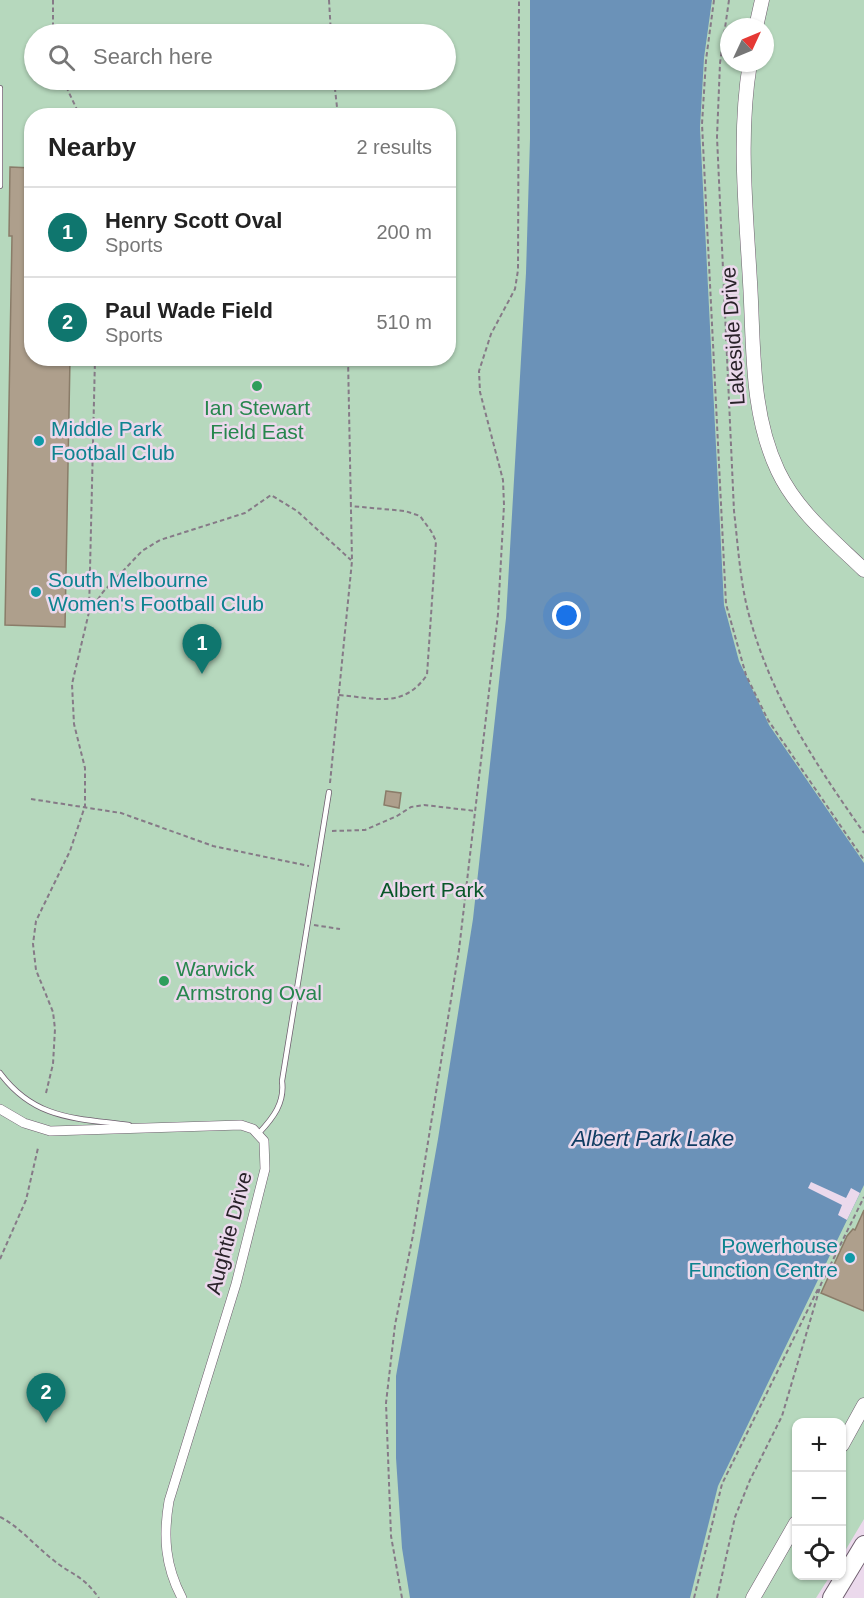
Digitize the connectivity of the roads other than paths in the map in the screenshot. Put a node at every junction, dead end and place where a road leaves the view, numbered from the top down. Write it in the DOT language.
graph roads {
  1 [pos="762,0"];
  2 [pos="758,18"];
  3 [pos="749,72"];
  4 [pos="0,88"];
  5 [pos="0,186"];
  6 [pos="864,570"];
  7 [pos="329,792"];
  8 [pos="0,1073"];
  9 [pos="0,1109"];
  10 [pos="156,1128"];
  11 [pos="259,1133"];
  12 [pos="864,1405"];
  13 [pos="846,1438"];
  14 [pos="794,1526"];
  15 [pos="864,1545"];
  16 [pos="182,1598"];
  17 [pos="753,1598"];
  18 [pos="832,1598"];
  1 -- 2 [label="street"];
  3 -- 6 [label="street, Lakeside Drive"];
  4 -- 5 [label="lane"];
  7 -- 11 [label="lane"];
  8 -- 10 [label="lane"];
  9 -- 10 [label="street"];
  10 -- 11 [label="street"];
  11 -- 16 [label="street, Aughtie Drive"];
  12 -- 13 [label="street"];
  14 -- 17 [label="street"];
  15 -- 18 [label="highway"];
}
